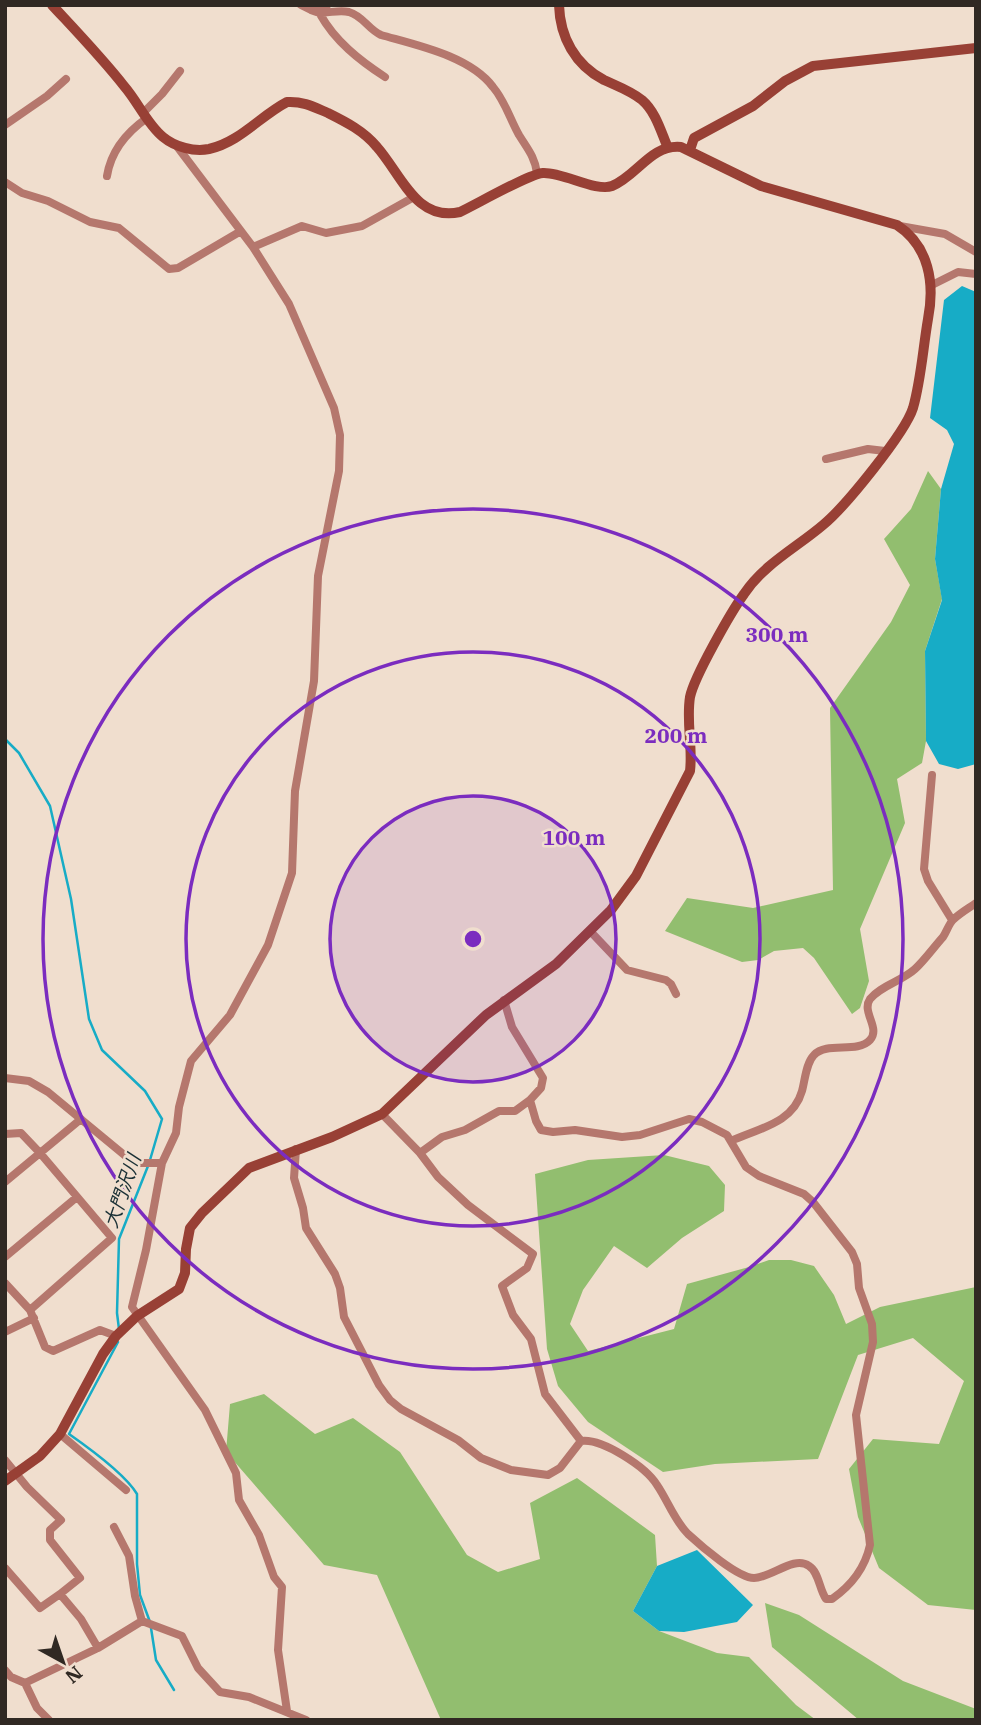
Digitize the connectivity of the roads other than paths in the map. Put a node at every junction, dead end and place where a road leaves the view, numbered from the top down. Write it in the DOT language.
graph roads {
  1 [pos="52,5"];
  2 [pos="300,5"];
  3 [pos="327,5"];
  4 [pos="559,5"];
  5 [pos="311,10"];
  6 [pos="320,14"];
  7 [pos="976,47"];
  8 [pos="180,71"];
  9 [pos="385,77"];
  10 [pos="66,79"];
  11 [pos="145,116"];
  12 [pos="5,125"];
  13 [pos="176,145"];
  14 [pos="668,148"];
  15 [pos="690,150"];
  16 [pos="537,173"];
  17 [pos="107,176"];
  18 [pos="5,182"];
  19 [pos="414,197"];
  20 [pos="897,226"];
  21 [pos="241,231"];
  22 [pos="253,247"];
  23 [pos="976,252"];
  24 [pos="976,274"];
  25 [pos="932,285"];
  26 [pos="885,451"];
  27 [pos="826,458"];
  28 [pos="932,775"];
  29 [pos="976,903"];
  30 [pos="952,919"];
  31 [pos="590,931"];
  32 [pos="676,994"];
  33 [pos="504,1000"];
  34 [pos="5,1078"];
  35 [pos="530,1100"];
  36 [pos="382,1114"];
  37 [pos="81,1119"];
  38 [pos="5,1134"];
  39 [pos="732,1141"];
  40 [pos="296,1149"];
  41 [pos="40,1153"];
  42 [pos="420,1153"];
  43 [pos="162,1163"];
  44 [pos="5,1182"];
  45 [pos="77,1197"];
  46 [pos="5,1257"];
  47 [pos="5,1283"];
  48 [pos="32,1314"];
  49 [pos="137,1316"];
  50 [pos="5,1332"];
  51 [pos="116,1336"];
  52 [pos="60,1434"];
  53 [pos="582,1441"];
  54 [pos="5,1461"];
  55 [pos="16,1473"];
  56 [pos="5,1481"];
  57 [pos="126,1490"];
  58 [pos="114,1527"];
  59 [pos="5,1568"];
  60 [pos="60,1594"];
  61 [pos="142,1621"];
  62 [pos="97,1648"];
  63 [pos="7,1676"];
  64 [pos="25,1683"];
  65 [pos="287,1711"];
  66 [pos="49,1720"];
  67 [pos="306,1720"];
  1 -- 11 [label="street"];
  2 -- 5 [label="street"];
  3 -- 5 [label="street"];
  4 -- 14 [label="street"];
  5 -- 6 [label="street"];
  6 -- 9 [label="street"];
  6 -- 16 [label="street"];
  7 -- 15 [label="street"];
  8 -- 11 [label="street"];
  10 -- 12 [label="street"];
  11 -- 13 [label="street"];
  11 -- 17 [label="street"];
  13 -- 19 [label="street"];
  13 -- 21 [label="street"];
  14 -- 15 [label="street"];
  14 -- 16 [label="street"];
  15 -- 20 [label="street"];
  16 -- 19 [label="street"];
  18 -- 21 [label="street"];
  19 -- 22 [label="street"];
  20 -- 23 [label="street"];
  20 -- 25 [label="street"];
  21 -- 22 [label="street"];
  22 -- 43 [label="street"];
  24 -- 25 [label="street"];
  25 -- 26 [label="street"];
  26 -- 27 [label="street"];
  26 -- 31 [label="street"];
  28 -- 30 [label="street"];
  29 -- 30 [label="street"];
  30 -- 39 [label="street"];
  31 -- 32 [label="street"];
  31 -- 33 [label="street"];
  33 -- 35 [label="street"];
  33 -- 36 [label="street"];
  34 -- 37 [label="street"];
  35 -- 39 [label="street"];
  35 -- 42 [label="street"];
  36 -- 40 [label="street"];
  36 -- 42 [label="street"];
  37 -- 41 [label="street"];
  37 -- 43 [label="street"];
  38 -- 41 [label="street"];
  39 -- 53 [label="street"];
  40 -- 49 [label="street"];
  40 -- 53 [label="street"];
  41 -- 44 [label="street"];
  41 -- 45 [label="street"];
  42 -- 53 [label="street"];
  43 -- 49 [label="street"];
  45 -- 46 [label="street"];
  45 -- 48 [label="street"];
  47 -- 48 [label="street"];
  48 -- 50 [label="street"];
  48 -- 51 [label="street"];
  49 -- 51 [label="street"];
  49 -- 65 [label="street"];
  51 -- 52 [label="street"];
  52 -- 55 [label="street"];
  52 -- 57 [label="street"];
  54 -- 55 [label="street"];
  55 -- 56 [label="street"];
  55 -- 60 [label="street"];
  58 -- 61 [label="street"];
  59 -- 60 [label="street"];
  60 -- 62 [label="street"];
  61 -- 62 [label="street"];
  61 -- 65 [label="street"];
  62 -- 64 [label="street"];
  63 -- 64 [label="street"];
  64 -- 66 [label="street"];
  65 -- 67 [label="street"];
}
